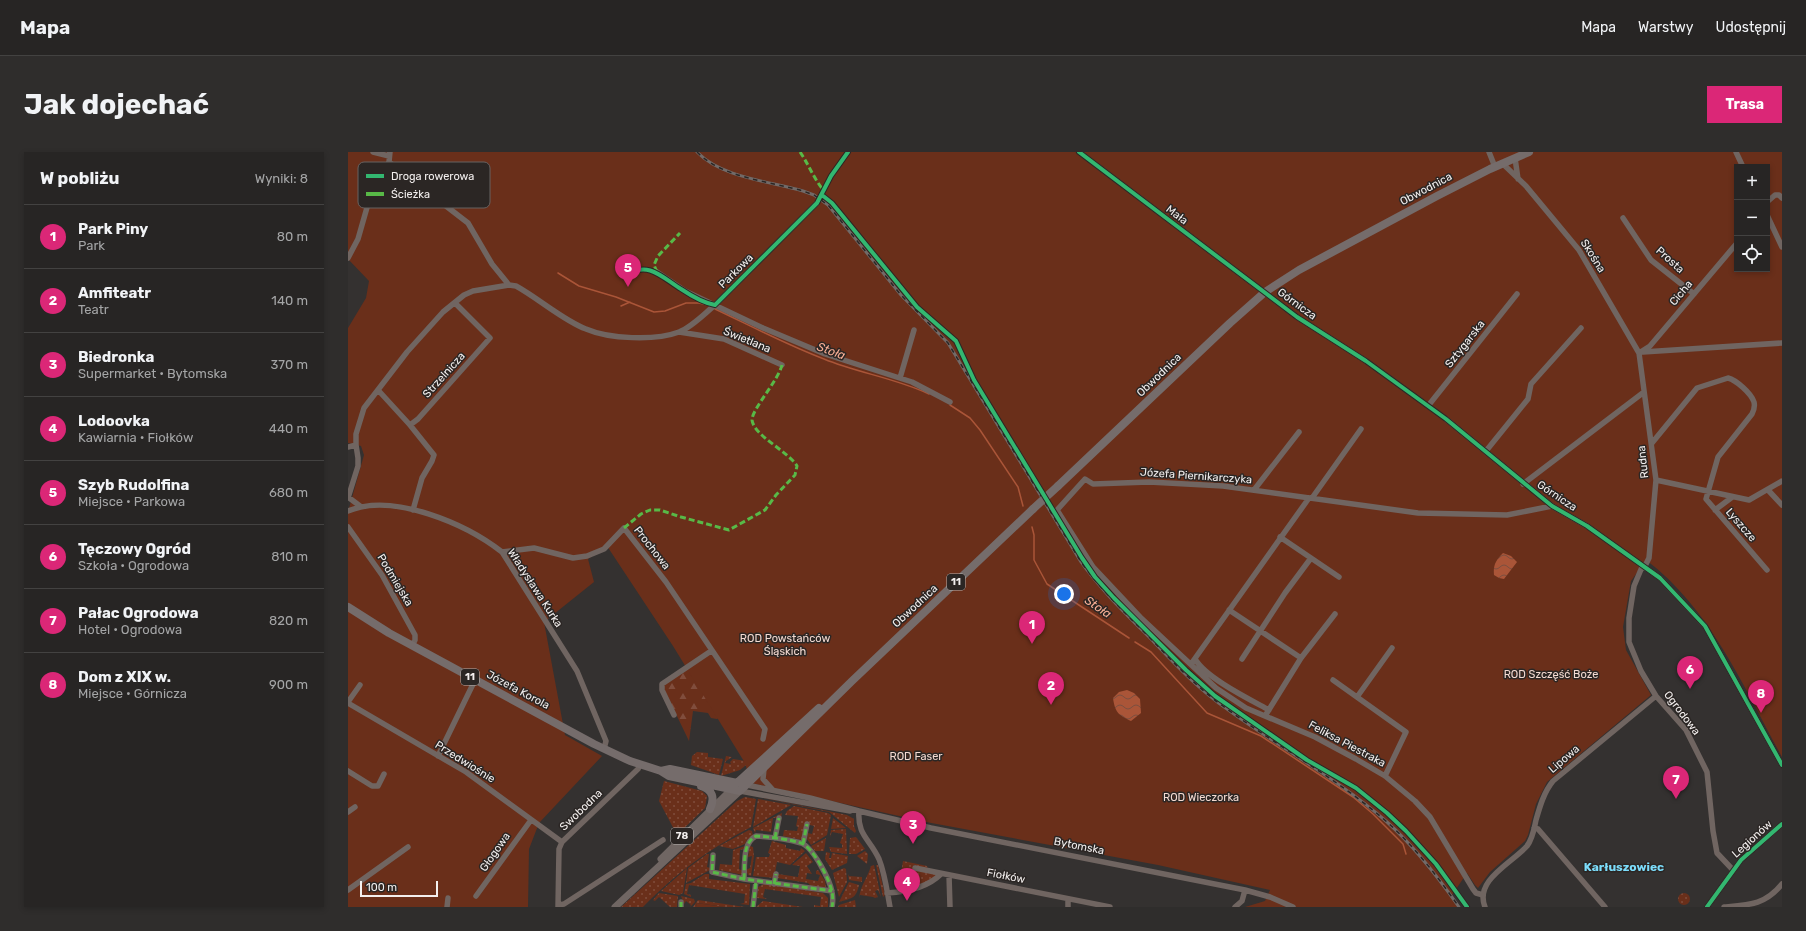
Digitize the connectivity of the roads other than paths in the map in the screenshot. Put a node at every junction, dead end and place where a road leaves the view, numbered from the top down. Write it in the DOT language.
graph roads {
  1 [pos="373,152"];
  2 [pos="1079,152"];
  3 [pos="1489,152"];
  4 [pos="1530,152"];
  5 [pos="1736,152"];
  6 [pos="389,157"];
  7 [pos="1515,158"];
  8 [pos="1742,164"];
  9 [pos="1499,165"];
  10 [pos="1518,179"];
  11 [pos="1782,198"];
  12 [pos="1769,200"];
  13 [pos="818,203"];
  14 [pos="367,208"];
  15 [pos="450,208"];
  16 [pos="1623,218"];
  17 [pos="1770,221"];
  18 [pos="1734,247"];
  19 [pos="1782,247"];
  20 [pos="348,258"];
  21 [pos="657,272"];
  22 [pos="509,285"];
  23 [pos="1265,292"];
  24 [pos="1517,294"];
  25 [pos="1694,294"];
  26 [pos="455,303"];
  27 [pos="715,305"];
  28 [pos="1581,328"];
  29 [pos="914,330"];
  30 [pos="679,332"];
  31 [pos="1782,343"];
  32 [pos="1639,353"];
  33 [pos="782,366"];
  34 [pos="900,378"];
  35 [pos="378,390"];
  36 [pos="1644,392"];
  37 [pos="950,402"];
  38 [pos="1428,406"];
  39 [pos="410,425"];
  40 [pos="1361,429"];
  41 [pos="1299,432"];
  42 [pos="1652,443"];
  43 [pos="356,445"];
  44 [pos="348,447"];
  45 [pos="1486,451"];
  46 [pos="1656,480"];
  47 [pos="1782,481"];
  48 [pos="1523,484"];
  49 [pos="1254,490"];
  50 [pos="1768,490"];
  51 [pos="1708,492"];
  52 [pos="348,498"];
  53 [pos="1310,498"];
  54 [pos="1731,498"];
  55 [pos="1782,505"];
  56 [pos="360,506"];
  57 [pos="1552,506"];
  58 [pos="413,510"];
  59 [pos="1715,510"];
  60 [pos="348,511"];
  61 [pos="348,527"];
  62 [pos="1280,537"];
  63 [pos="502,552"];
  64 [pos="1312,558"];
  65 [pos="1643,568"];
  66 [pos="1767,570"];
  67 [pos="1339,577"];
  68 [pos="348,607"];
  69 [pos="1229,610"];
  70 [pos="1335,614"];
  71 [pos="1260,631"];
  72 [pos="412,646"];
  73 [pos="1392,648"];
  74 [pos="711,651"];
  75 [pos="1301,658"];
  76 [pos="1242,659"];
  77 [pos="1193,661"];
  78 [pos="475,680"];
  79 [pos="1333,680"];
  80 [pos="852,681"];
  81 [pos="360,685"];
  82 [pos="1656,696"];
  83 [pos="1357,697"];
  84 [pos="350,704"];
  85 [pos="1269,710"];
  86 [pos="674,715"];
  87 [pos="1265,716"];
  88 [pos="764,739"];
  89 [pos="604,749"];
  90 [pos="438,756"];
  91 [pos="640,765"];
  92 [pos="1782,765"];
  93 [pos="765,767"];
  94 [pos="348,771"];
  95 [pos="661,771"];
  96 [pos="384,774"];
  97 [pos="1385,776"];
  98 [pos="698,783"];
  99 [pos="738,783"];
  100 [pos="747,785"];
  101 [pos="731,790"];
  102 [pos="773,790"];
  103 [pos="740,791"];
  104 [pos="355,807"];
  105 [pos="710,809"];
  106 [pos="348,812"];
  107 [pos="859,812"];
  108 [pos="779,818"];
  109 [pos="531,820"];
  110 [pos="807,824"];
  111 [pos="1782,824"];
  112 [pos="1534,828"];
  113 [pos="775,838"];
  114 [pos="663,840"];
  115 [pos="562,842"];
  116 [pos="803,844"];
  117 [pos="408,847"];
  118 [pos="714,855"];
  119 [pos="915,868"];
  120 [pos="1732,870"];
  121 [pos="776,874"];
  122 [pos="941,874"];
  123 [pos="948,875"];
  124 [pos="744,879"];
  125 [pos="756,881"];
  126 [pos="774,884"];
  127 [pos="1782,884"];
  128 [pos="637,886"];
  129 [pos="348,890"];
  130 [pos="1245,890"];
  131 [pos="832,891"];
  132 [pos="887,893"];
  133 [pos="1483,895"];
  134 [pos="476,896"];
  135 [pos="448,898"];
  136 [pos="1068,898"];
  137 [pos="558,906"];
  138 [pos="1710,906"];
  139 [pos="447,907"];
  140 [pos="615,907"];
  141 [pos="753,907"];
  142 [pos="832,907"];
  143 [pos="890,907"];
  144 [pos="950,907"];
  145 [pos="1068,907"];
  146 [pos="1110,907"];
  147 [pos="1235,907"];
  148 [pos="1293,907"];
  149 [pos="1485,907"];
  150 [pos="1605,907"];
  151 [pos="1724,907"];
  1 -- 6 [label="street"];
  2 -- 23 [label="street, Mała"];
  3 -- 9 [label="street, Skośna"];
  4 -- 7 [label="highway, Obwodnica / 11"];
  5 -- 8 [label="street"];
  7 -- 9 [label="highway, Obwodnica / 11"];
  7 -- 10 [label="street"];
  9 -- 10 [label="street, Skośna"];
  9 -- 23 [label="highway, Obwodnica / 11"];
  10 -- 32 [label="street, Skośna"];
  11 -- 12 [label="street"];
  13 -- 27 [label="street, Parkowa"];
  14 -- 20 [label="street"];
  15 -- 22 [label="street, Parkowa"];
  16 -- 25 [label="street, Prosta"];
  17 -- 19 [label="street"];
  18 -- 25 [label="street, Cicha"];
  21 -- 27 [label="street"];
  22 -- 26 [label="street"];
  22 -- 30 [label="street, Parkowa"];
  23 -- 38 [label="street, Górnicza"];
  23 -- 80 [label="highway, Obwodnica / 11, bridge"];
  24 -- 38 [label="street, Sztygarska"];
  25 -- 32 [label="street, Cicha"];
  26 -- 35 [label="street"];
  26 -- 39 [label="street, Strzelnicza"];
  27 -- 30 [label="street, Parkowa"];
  27 -- 34 [label="street"];
  28 -- 45 [label="street"];
  29 -- 34 [label="street"];
  30 -- 33 [label="street, Świetlana"];
  31 -- 32 [label="street"];
  32 -- 36 [label="street, Rudna"];
  34 -- 37 [label="street"];
  35 -- 39 [label="street"];
  35 -- 43 [label="street"];
  36 -- 42 [label="street, Rudna"];
  36 -- 48 [label="street"];
  38 -- 45 [label="street, Górnicza"];
  39 -- 58 [label="street"];
  40 -- 53 [label="street"];
  41 -- 49 [label="street"];
  42 -- 46 [label="street, Rudna"];
  42 -- 51 [label="street"];
  43 -- 44 [label="street"];
  43 -- 52 [label="street"];
  45 -- 48 [label="street, Górnicza"];
  46 -- 51 [label="street"];
  46 -- 65 [label="street, Rudna"];
  47 -- 50 [label="street"];
  48 -- 57 [label="street, Górnicza"];
  49 -- 53 [label="street, Józefa Piernikarczyka"];
  49 -- 77 [label="street, Józefa Piernikarczyka"];
  50 -- 54 [label="street"];
  50 -- 55 [label="street"];
  51 -- 54 [label="street"];
  51 -- 59 [label="street, Lyszcze"];
  52 -- 56 [label="street"];
  53 -- 57 [label="street, Józefa Piernikarczyka"];
  53 -- 62 [label="street"];
  54 -- 59 [label="street"];
  56 -- 58 [label="street, Władysława Kurka"];
  56 -- 60 [label="street, Władysława Kurka"];
  57 -- 65 [label="street, Górnicza"];
  58 -- 63 [label="street, Władysława Kurka"];
  59 -- 66 [label="street, Lyszcze"];
  61 -- 72 [label="street, Podmiejska"];
  62 -- 64 [label="street"];
  62 -- 69 [label="street"];
  63 -- 74 [label="street, Prochowa"];
  63 -- 89 [label="street, Władysława Kurka"];
  64 -- 67 [label="street"];
  64 -- 71 [label="street"];
  65 -- 82 [label="street, Ogrodowa"];
  65 -- 92 [label="street, Górnicza"];
  68 -- 72 [label="highway, Józefa Korola / 11"];
  69 -- 71 [label="street"];
  69 -- 77 [label="street"];
  70 -- 75 [label="street"];
  71 -- 75 [label="street"];
  71 -- 76 [label="street"];
  72 -- 78 [label="highway, Józefa Korola / 11"];
  73 -- 83 [label="street"];
  74 -- 86 [label="street"];
  74 -- 88 [label="street, Prochowa"];
  75 -- 85 [label="street"];
  77 -- 85 [label="street"];
  77 -- 87 [label="street, Feliksa Piestraka"];
  78 -- 89 [label="highway, Józefa Korola / 11"];
  78 -- 90 [label="street"];
  79 -- 83 [label="street, Feliksa Piestraka"];
  80 -- 93 [label="highway, Obwodnica / 11"];
  80 -- 99 [label="highway, Obwodnica / 11"];
  81 -- 84 [label="street"];
  82 -- 112 [label="street, Lipowa"];
  82 -- 120 [label="street, Ogrodowa"];
  83 -- 97 [label="street, Feliksa Piestraka"];
  84 -- 90 [label="street, Przedwiośnie"];
  85 -- 87 [label="street"];
  87 -- 97 [label="street, Feliksa Piestraka"];
  89 -- 91 [label="highway, Józefa Korola / 11"];
  90 -- 109 [label="street, Przedwiośnie"];
  91 -- 95 [label="highway, Józefa Korola / 11"];
  91 -- 115 [label="street, Swobodna"];
  93 -- 100 [label="highway, Obwodnica / 11"];
  93 -- 102 [label="street"];
  94 -- 96 [label="street"];
  95 -- 98 [label="highway, Józefa Korola / 11"];
  95 -- 99 [label="highway, Józefa Korola / 11"];
  97 -- 133 [label="street"];
  98 -- 101 [label="highway, Józefa Korola / 11"];
  98 -- 105 [label="highway"];
  99 -- 100 [label="main road, Bytomska"];
  99 -- 101 [label="main road, Obwodnica / 78"];
  100 -- 102 [label="street, Bytomska"];
  100 -- 103 [label="highway, Obwodnica / 11"];
  101 -- 103 [label="highway, Bytomska / 11"];
  101 -- 105 [label="main road, Obwodnica / 78"];
  102 -- 107 [label="street, Bytomska"];
  103 -- 107 [label="street, Bytomska"];
  103 -- 128 [label="main road, Obwodnica / 78"];
  104 -- 106 [label="street"];
  105 -- 128 [label="main road, Obwodnica / 78"];
  107 -- 130 [label="street, Bytomska"];
  107 -- 132 [label="street"];
  108 -- 113 [label="street"];
  109 -- 115 [label="street, Przedwiośnie"];
  109 -- 134 [label="street, Głogowa"];
  110 -- 116 [label="street"];
  111 -- 120 [label="street, Legionów"];
  112 -- 133 [label="street, Lipowa"];
  112 -- 150 [label="street"];
  113 -- 116 [label="street"];
  113 -- 124 [label="street"];
  114 -- 137 [label="street, Swobodna"];
  115 -- 137 [label="street, Swobodna"];
  116 -- 131 [label="street"];
  117 -- 129 [label="street"];
  118 -- 124 [label="street"];
  119 -- 122 [label="street, Fiołków"];
  120 -- 138 [label="street, Legionów"];
  121 -- 126 [label="street"];
  122 -- 123 [label="street, Fiołków"];
  122 -- 132 [label="street"];
  123 -- 136 [label="street, Fiołków"];
  123 -- 144 [label="street"];
  124 -- 125 [label="street"];
  125 -- 126 [label="street"];
  125 -- 141 [label="street"];
  126 -- 131 [label="street"];
  127 -- 151 [label="street"];
  128 -- 140 [label="main road, Obwodnica / 78"];
  130 -- 147 [label="street"];
  130 -- 148 [label="street, Bytomska"];
  131 -- 142 [label="street"];
  132 -- 143 [label="street"];
  133 -- 149 [label="street"];
  135 -- 139 [label="street"];
  136 -- 145 [label="street"];
  136 -- 146 [label="street, Fiołków"];
}
